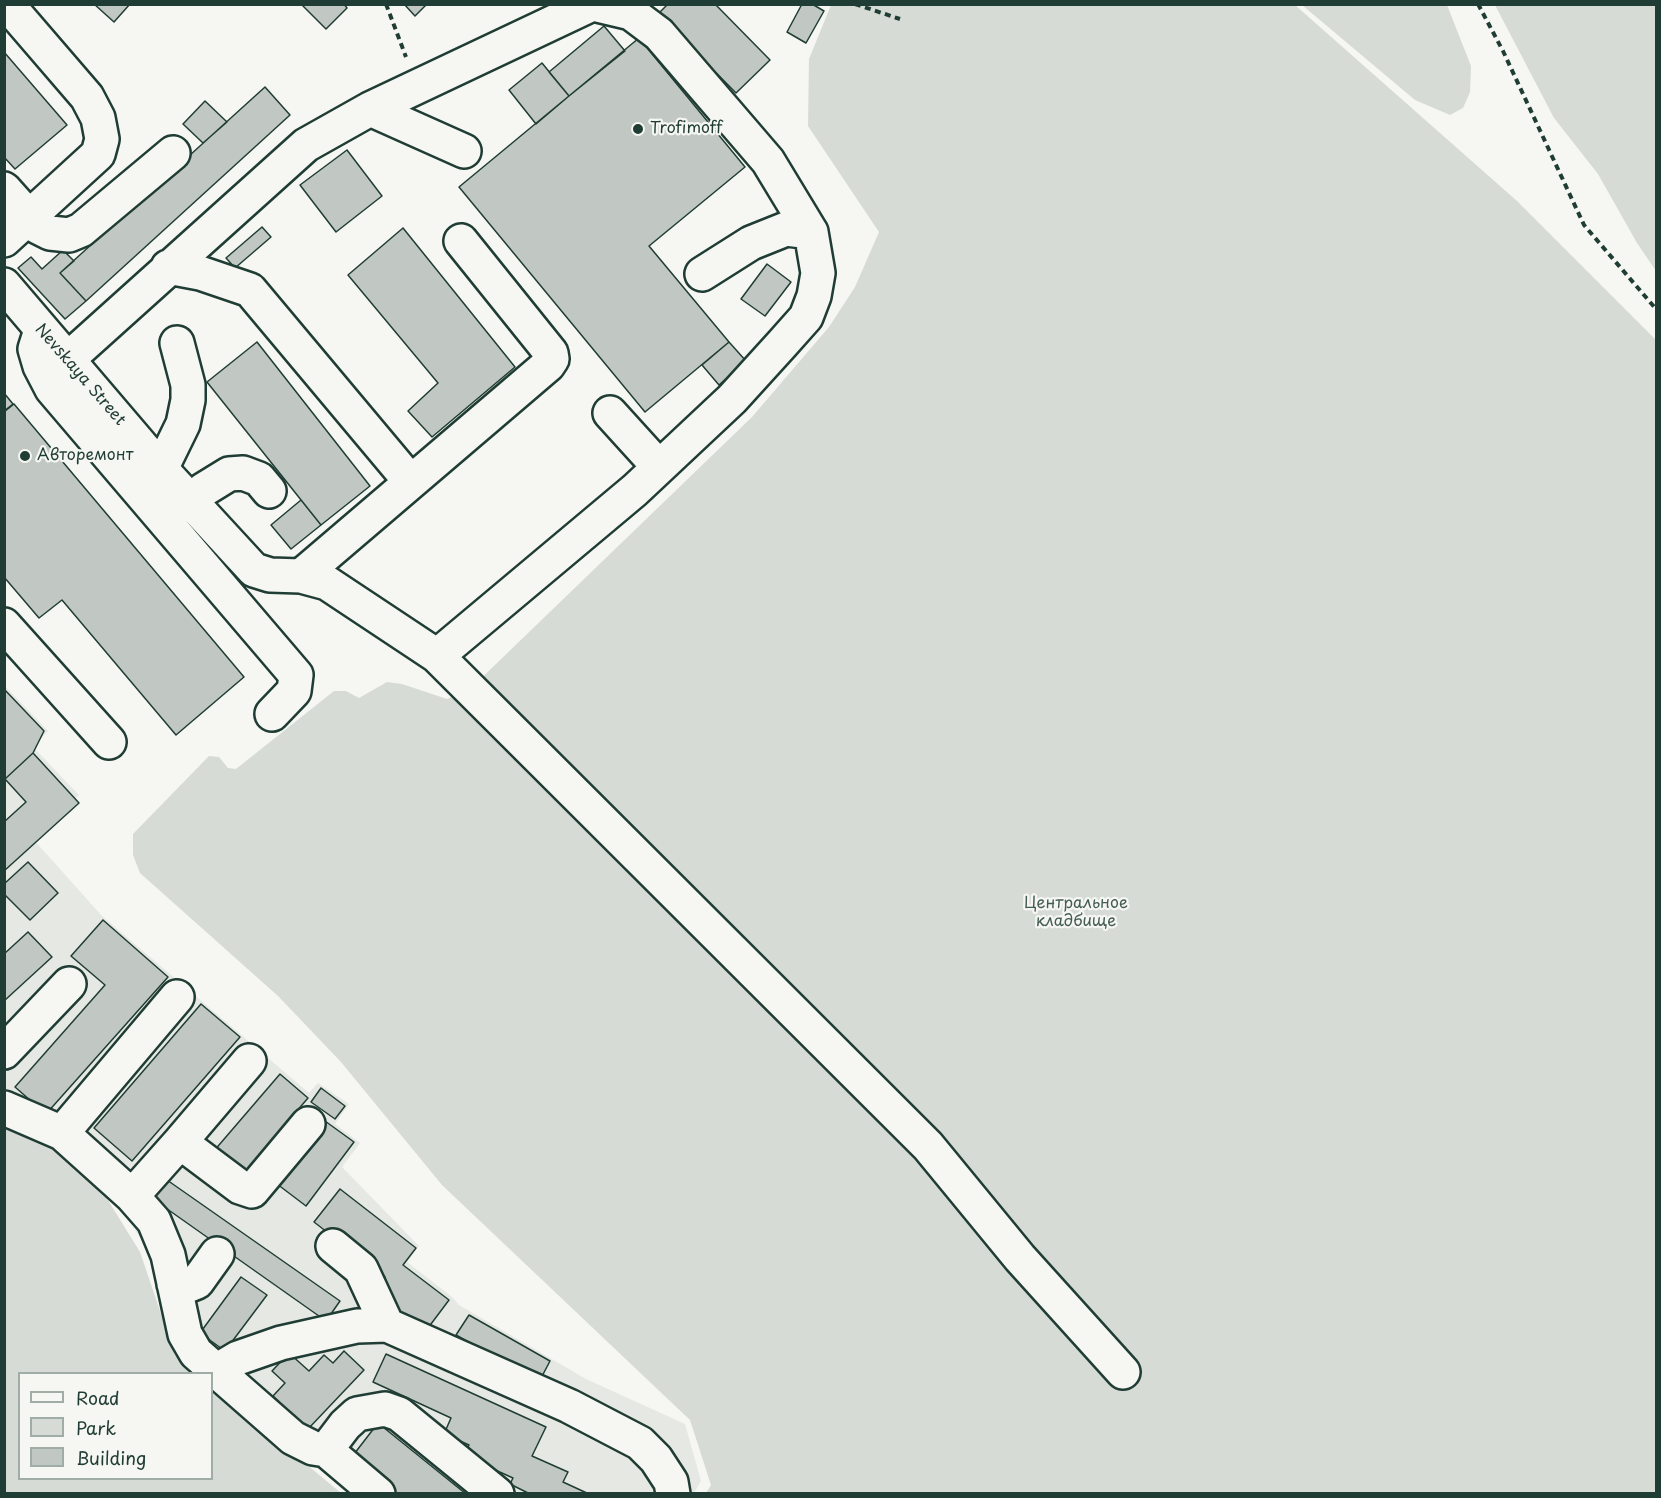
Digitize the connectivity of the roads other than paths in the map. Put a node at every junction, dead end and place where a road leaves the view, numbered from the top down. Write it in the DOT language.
graph roads {
  1 [pos="7,4"];
  2 [pos="592,4"];
  3 [pos="370,109"];
  4 [pos="464,151"];
  5 [pos="173,153"];
  6 [pos="4,189"];
  7 [pos="30,218"];
  8 [pos="811,232"];
  9 [pos="4,240"];
  10 [pos="461,241"];
  11 [pos="168,267"];
  12 [pos="702,274"];
  13 [pos="4,285"];
  14 [pos="41,330"];
  15 [pos="177,343"];
  16 [pos="67,360"];
  17 [pos="610,413"];
  18 [pos="659,467"];
  19 [pos="161,469"];
  20 [pos="410,481"];
  21 [pos="269,491"];
  22 [pos="190,502"];
  23 [pos="301,576"];
  24 [pos="4,625"];
  25 [pos="437,656"];
  26 [pos="272,714"];
  27 [pos="109,742"];
  28 [pos="69,984"];
  29 [pos="177,997"];
  30 [pos="4,1052"];
  31 [pos="249,1060"];
  32 [pos="4,1108"];
  33 [pos="308,1124"];
  34 [pos="62,1133"];
  35 [pos="180,1142"];
  36 [pos="132,1196"];
  37 [pos="333,1246"];
  38 [pos="217,1254"];
  39 [pos="174,1284"];
  40 [pos="387,1325"];
  41 [pos="216,1371"];
  42 [pos="1123,1372"];
  43 [pos="326,1450"];
  44 [pos="378,1494"];
  45 [pos="497,1494"];
  46 [pos="673,1494"];
  1 -- 7 [label="street"];
  2 -- 3 [label="street"];
  2 -- 8 [label="street"];
  3 -- 4 [label="street"];
  3 -- 11 [label="street"];
  5 -- 7 [label="street"];
  6 -- 7 [label="street"];
  7 -- 9 [label="street"];
  8 -- 12 [label="street"];
  8 -- 18 [label="street"];
  10 -- 20 [label="street"];
  11 -- 16 [label="street"];
  11 -- 20 [label="street"];
  13 -- 14 [label="street, Nevskaya Street"];
  14 -- 16 [label="street, Nevskaya Street"];
  14 -- 26 [label="street"];
  15 -- 19 [label="street"];
  16 -- 19 [label="street, Nevskaya Street"];
  17 -- 18 [label="street"];
  18 -- 25 [label="street"];
  19 -- 22 [label="street, Nevskaya Street"];
  20 -- 23 [label="street"];
  21 -- 22 [label="street"];
  22 -- 23 [label="street, Nevskaya Street"];
  23 -- 25 [label="street"];
  24 -- 27 [label="street"];
  25 -- 42 [label="street"];
  28 -- 30 [label="street"];
  29 -- 34 [label="street"];
  31 -- 35 [label="street"];
  32 -- 34 [label="street"];
  33 -- 35 [label="street"];
  34 -- 36 [label="street"];
  35 -- 36 [label="street"];
  36 -- 39 [label="street"];
  37 -- 40 [label="street"];
  38 -- 39 [label="street"];
  39 -- 41 [label="street"];
  40 -- 41 [label="street"];
  40 -- 46 [label="street"];
  41 -- 43 [label="street"];
  43 -- 44 [label="street"];
  43 -- 45 [label="street"];
}
